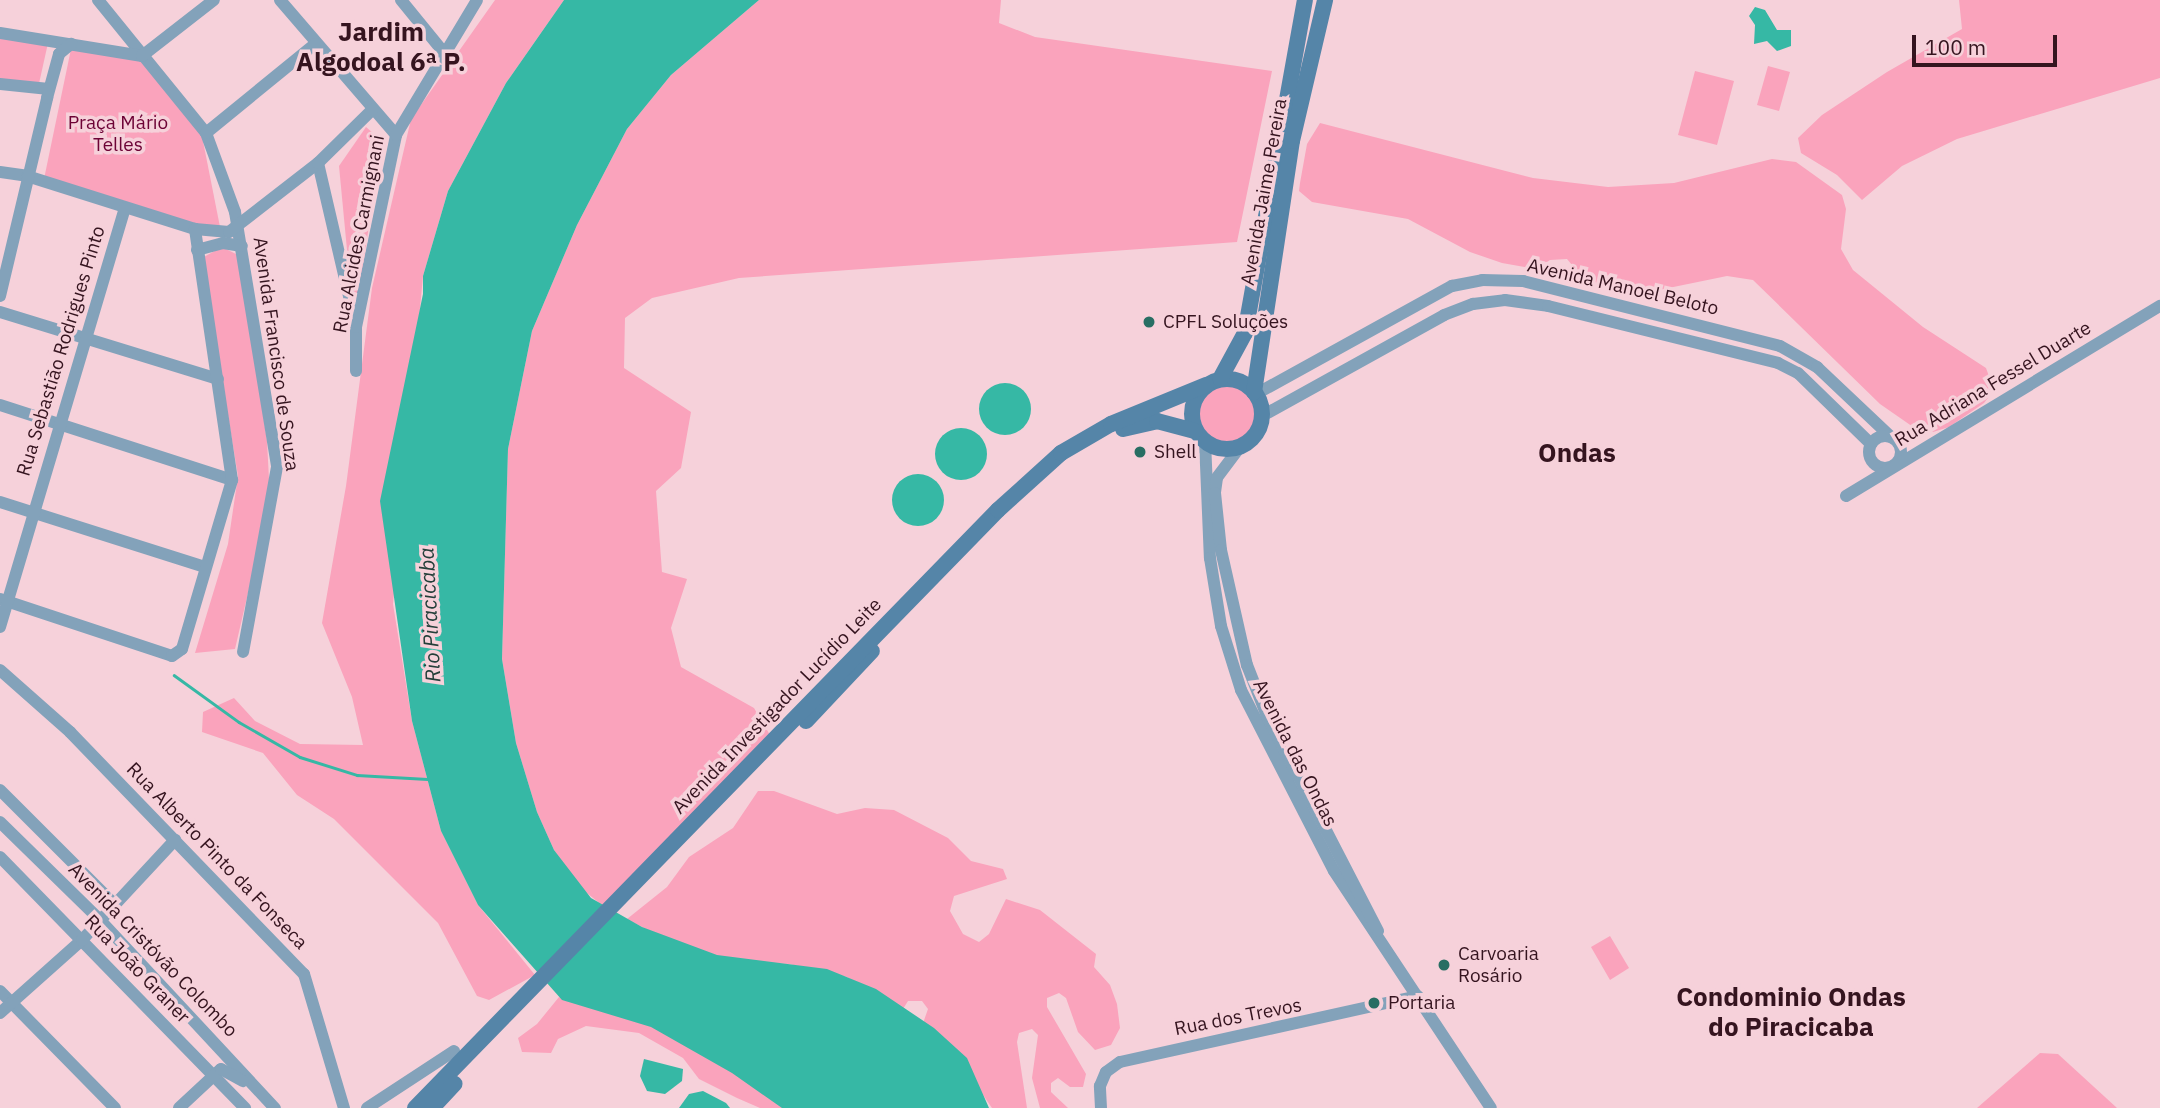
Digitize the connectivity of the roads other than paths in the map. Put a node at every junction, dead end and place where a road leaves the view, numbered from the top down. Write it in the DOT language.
graph roads {
  1 [pos="98,0"];
  2 [pos="214,0"];
  3 [pos="280,0"];
  4 [pos="401,0"];
  5 [pos="477,0"];
  6 [pos="1305,0"];
  7 [pos="1325,0"];
  8 [pos="0,33"];
  9 [pos="49,41"];
  10 [pos="71,44"];
  11 [pos="315,44"];
  12 [pos="445,54"];
  13 [pos="142,55"];
  14 [pos="0,84"];
  15 [pos="43,89"];
  16 [pos="372,110"];
  17 [pos="206,134"];
  18 [pos="396,135"];
  19 [pos="318,163"];
  20 [pos="0,172"];
  21 [pos="27,176"];
  22 [pos="273,201"];
  23 [pos="125,208"];
  24 [pos="235,212"];
  25 [pos="239,228"];
  26 [pos="195,229"];
  27 [pos="243,246"];
  28 [pos="197,250"];
  29 [pos="0,296"];
  30 [pos="2160,306"];
  31 [pos="0,312"];
  32 [pos="356,327"];
  33 [pos="85,335"];
  34 [pos="356,370"];
  35 [pos="218,379"];
  36 [pos="1213,382"];
  37 [pos="1255,393"];
  38 [pos="0,405"];
  39 [pos="1262,416"];
  40 [pos="60,425"];
  41 [pos="1200,436"];
  42 [pos="1891,437"];
  43 [pos="1871,444"];
  44 [pos="1240,447"];
  45 [pos="1892,468"];
  46 [pos="232,480"];
  47 [pos="1846,496"];
  48 [pos="0,502"];
  49 [pos="32,512"];
  50 [pos="205,567"];
  51 [pos="3,600"];
  52 [pos="1219,613"];
  53 [pos="0,626"];
  54 [pos="243,652"];
  55 [pos="0,670"];
  56 [pos="1251,676"];
  57 [pos="0,790"];
  58 [pos="1303,811"];
  59 [pos="0,822"];
  60 [pos="175,840"];
  61 [pos="1340,850"];
  62 [pos="0,857"];
  63 [pos="1334,872"];
  64 [pos="624,901"];
  65 [pos="114,904"];
  66 [pos="1374,916"];
  67 [pos="100,920"];
  68 [pos="82,940"];
  69 [pos="1380,942"];
  70 [pos="0,991"];
  71 [pos="536,995"];
  72 [pos="1418,996"];
  73 [pos="11,1002"];
  74 [pos="0,1013"];
  75 [pos="454,1051"];
  76 [pos="212,1074"];
  77 [pos="261,1093"];
  78 [pos="115,1108"];
  79 [pos="179,1108"];
  80 [pos="246,1108"];
  81 [pos="275,1108"];
  82 [pos="344,1108"];
  83 [pos="367,1108"];
  84 [pos="415,1108"];
  85 [pos="432,1108"];
  86 [pos="1101,1108"];
  87 [pos="1491,1108"];
  1 -- 13 [label="street, Avenida Francisco de Souza"];
  2 -- 13 [label="street"];
  3 -- 11 [label="street"];
  4 -- 12 [label="street"];
  5 -- 12 [label="street, Rua Alcides Carmignani"];
  6 -- 36 [label="main road, Avenida Jaime Pereira"];
  7 -- 37 [label="main road, Avenida Jaime Pereira"];
  8 -- 9 [label="street"];
  9 -- 10 [label="street"];
  9 -- 15 [label="street"];
  10 -- 13 [label="street"];
  10 -- 15 [label="street"];
  11 -- 16 [label="street"];
  11 -- 17 [label="street"];
  12 -- 18 [label="street, Rua Alcides Carmignani"];
  13 -- 17 [label="street, Avenida Francisco de Souza"];
  14 -- 15 [label="street"];
  15 -- 21 [label="street"];
  16 -- 18 [label="street"];
  16 -- 19 [label="street"];
  17 -- 24 [label="street, Avenida Francisco de Souza"];
  18 -- 32 [label="street, Rua Alcides Carmignani"];
  19 -- 22 [label="street"];
  19 -- 32 [label="street"];
  20 -- 21 [label="street"];
  21 -- 23 [label="street"];
  21 -- 29 [label="street"];
  22 -- 24 [label="street"];
  22 -- 25 [label="street"];
  23 -- 26 [label="street"];
  23 -- 33 [label="street, Rua Sebastião Rodrigues Pinto"];
  24 -- 25 [label="street, Avenida Francisco de Souza"];
  25 -- 26 [label="street"];
  25 -- 27 [label="street, Avenida Francisco de Souza"];
  26 -- 28 [label="street"];
  27 -- 28 [label="street"];
  27 -- 54 [label="street, Avenida Francisco de Souza"];
  28 -- 35 [label="street"];
  30 -- 45 [label="street, Rua Adriana Fessel Duarte"];
  31 -- 33 [label="street"];
  32 -- 34 [label="street, Rua Alcides Carmignani"];
  33 -- 35 [label="street"];
  33 -- 40 [label="street, Rua Sebastião Rodrigues Pinto"];
  35 -- 46 [label="street"];
  36 -- 37 [label="main road"];
  36 -- 41 [label="main road"];
  36 -- 64 [label="main road, Avenida Investigador Lucídio Leite"];
  37 -- 39 [label="main road"];
  37 -- 42 [label="street, Avenida Manoel Beloto"];
  38 -- 40 [label="street"];
  39 -- 43 [label="street, Avenida Manoel Beloto"];
  39 -- 44 [label="main road"];
  40 -- 46 [label="street"];
  40 -- 49 [label="street, Rua Sebastião Rodrigues Pinto"];
  41 -- 44 [label="main road"];
  41 -- 52 [label="street, Avenida das Ondas"];
  41 -- 64 [label="main road, Avenida Investigador Lucídio Leite"];
  42 -- 43 [label="street"];
  42 -- 45 [label="street"];
  43 -- 45 [label="street"];
  44 -- 56 [label="street, Avenida das Ondas"];
  45 -- 47 [label="street, Rua Adriana Fessel Duarte"];
  46 -- 50 [label="street"];
  48 -- 49 [label="street"];
  49 -- 50 [label="street"];
  49 -- 51 [label="street, Rua Sebastião Rodrigues Pinto"];
  50 -- 51 [label="street"];
  51 -- 53 [label="street, Rua Sebastião Rodrigues Pinto"];
  52 -- 56 [label="street"];
  52 -- 58 [label="street, Avenida das Ondas"];
  55 -- 60 [label="street, Rua Alberto Pinto da Fonseca"];
  56 -- 61 [label="street, Avenida das Ondas"];
  57 -- 65 [label="street, Avenida Cristóvão Colombo"];
  58 -- 61 [label="street"];
  58 -- 63 [label="street, Avenida das Ondas"];
  59 -- 67 [label="street, Avenida Cristóvão Colombo"];
  60 -- 65 [label="street"];
  60 -- 82 [label="street, Rua Alberto Pinto da Fonseca"];
  61 -- 66 [label="street, Avenida das Ondas"];
  62 -- 68 [label="street, Rua João Graner"];
  63 -- 66 [label="street"];
  63 -- 69 [label="street, Avenida das Ondas"];
  64 -- 71 [label="main road, Avenida Investigador Lucídio Leite"];
  65 -- 67 [label="street"];
  66 -- 69 [label="street, Avenida das Ondas"];
  67 -- 68 [label="street"];
  67 -- 77 [label="street, Avenida Cristóvão Colombo"];
  68 -- 73 [label="street"];
  68 -- 76 [label="street, Rua João Graner"];
  69 -- 72 [label="street, Avenida das Ondas"];
  70 -- 73 [label="street"];
  71 -- 84 [label="main road, Avenida Investigador Lucídio Leite"];
  71 -- 85 [label="main road, Avenida Investigador Lucídio Leite"];
  72 -- 86 [label="street, Rua dos Trevos"];
  72 -- 87 [label="street, Avenida das Ondas"];
  73 -- 74 [label="street"];
  73 -- 78 [label="street"];
  75 -- 83 [label="street"];
  76 -- 77 [label="street"];
  76 -- 79 [label="street"];
  76 -- 80 [label="street, Rua João Graner"];
  77 -- 81 [label="street, Avenida Cristóvão Colombo"];
}
